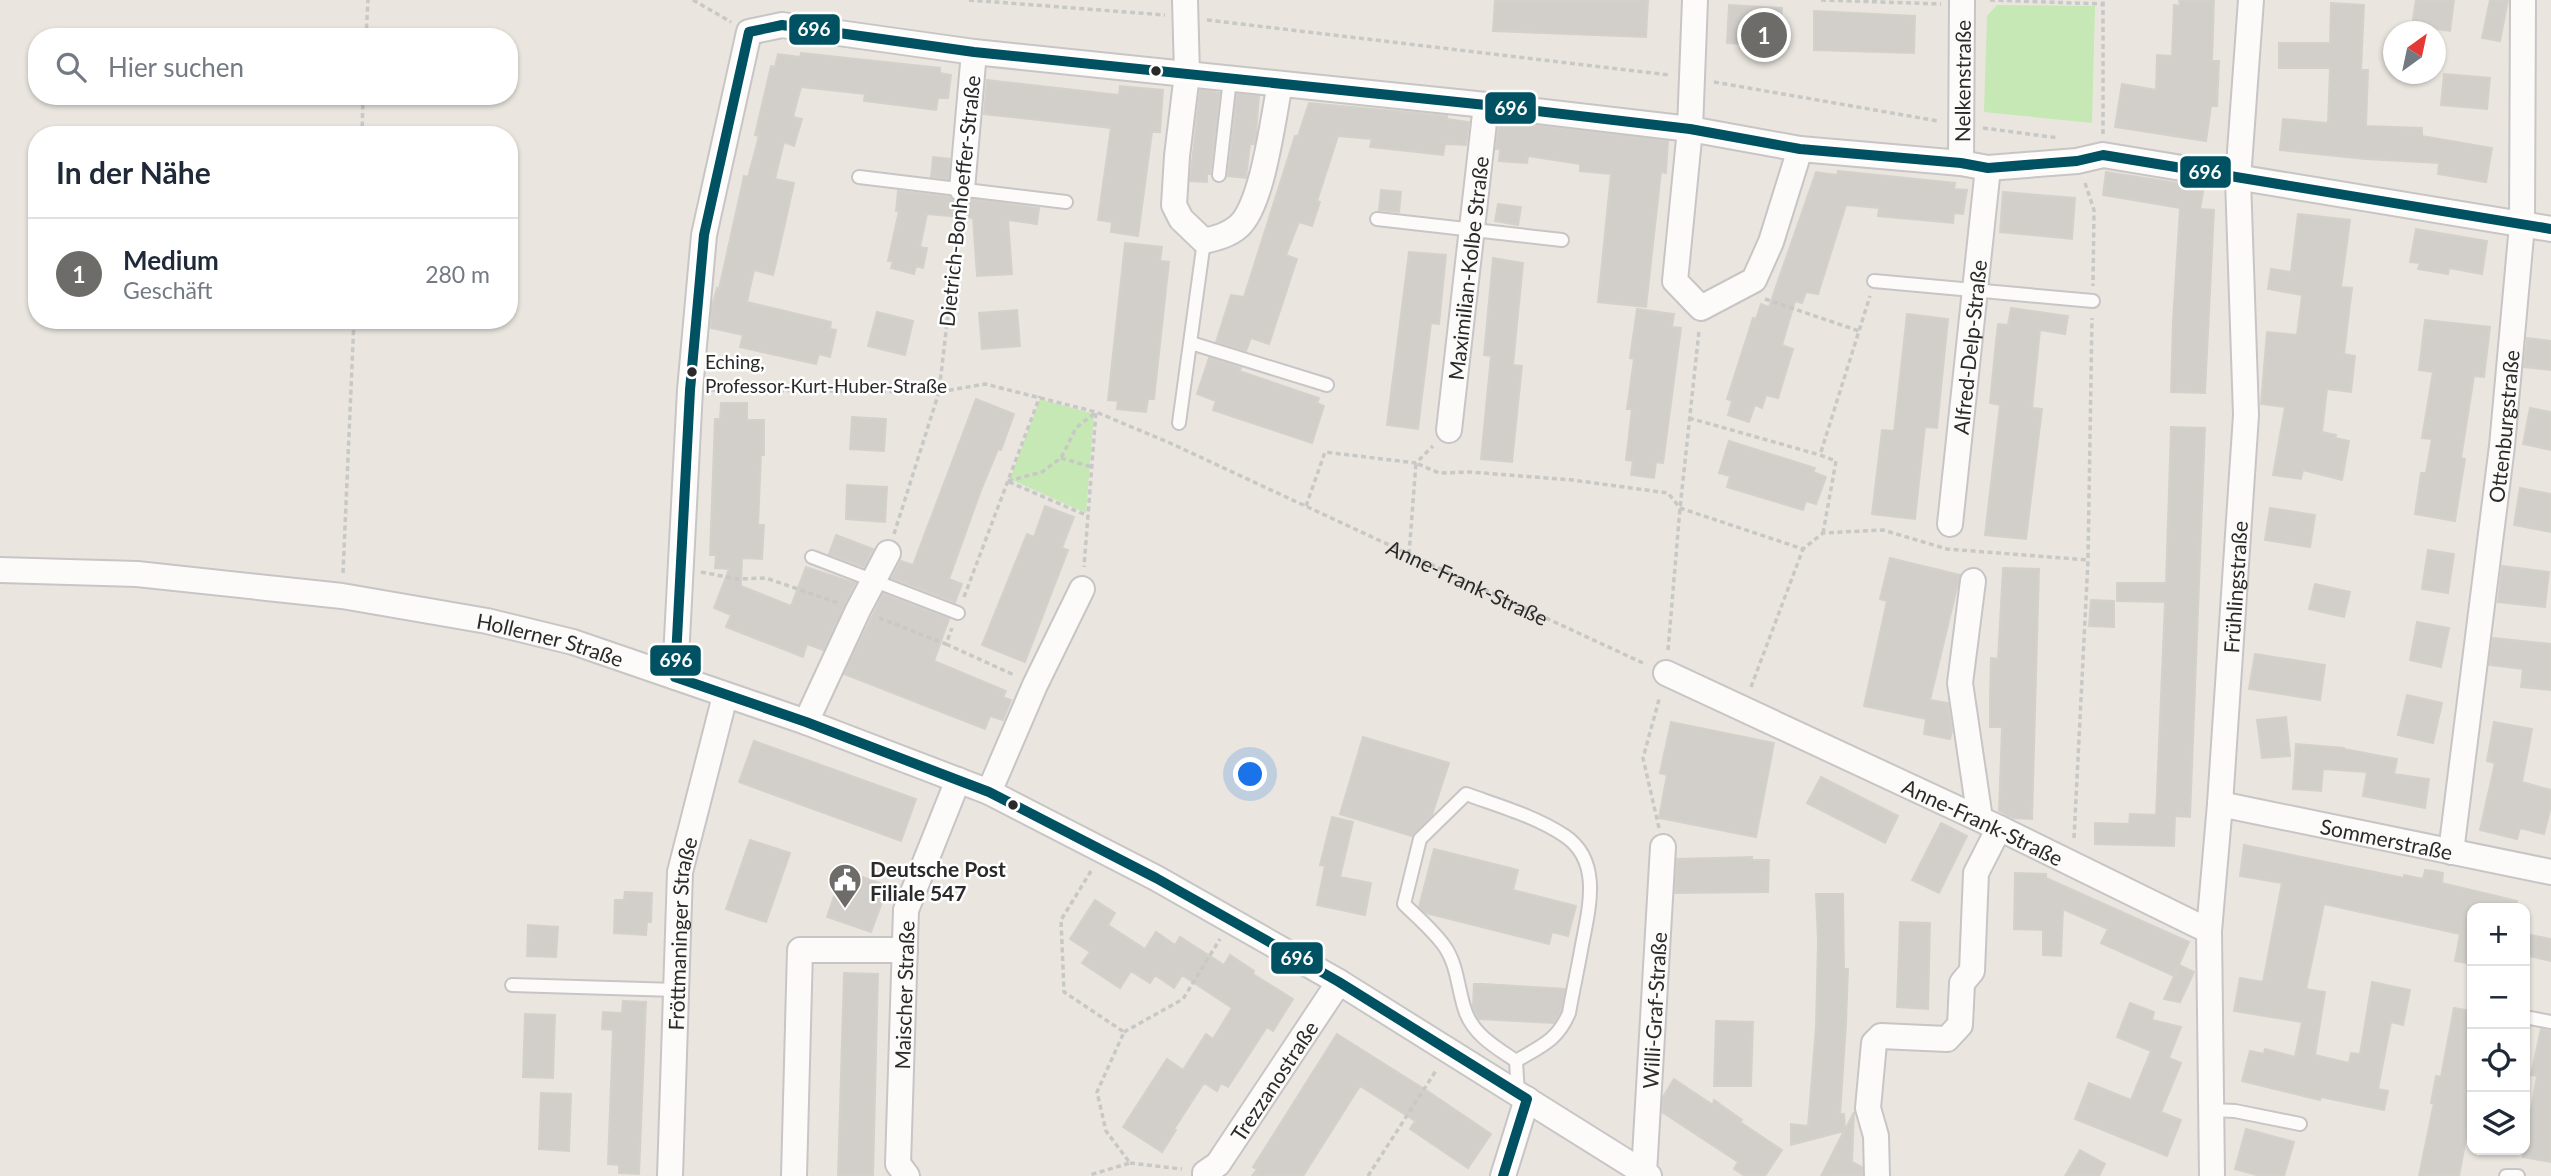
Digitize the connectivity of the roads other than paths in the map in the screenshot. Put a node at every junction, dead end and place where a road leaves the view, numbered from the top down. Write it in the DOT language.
graph roads {
  1 [pos="1695,0"];
  2 [pos="2251,0"];
  3 [pos="2523,0"];
  4 [pos="1962,3"];
  5 [pos="1184,8"];
  6 [pos="974,52"];
  7 [pos="1187,74"];
  8 [pos="1230,79"];
  9 [pos="1280,84"];
  10 [pos="1486,105"];
  11 [pos="1690,129"];
  12 [pos="1800,149"];
  13 [pos="1961,163"];
  14 [pos="1988,167"];
  15 [pos="1219,175"];
  16 [pos="859,177"];
  17 [pos="2238,179"];
  18 [pos="962,189"];
  19 [pos="1066,202"];
  20 [pos="1377,219"];
  21 [pos="2522,225"];
  22 [pos="2551,229"];
  23 [pos="1472,230"];
  24 [pos="1562,240"];
  25 [pos="1204,242"];
  26 [pos="1874,281"];
  27 [pos="1975,292"];
  28 [pos="2092,301"];
  29 [pos="1191,343"];
  30 [pos="1327,384"];
  31 [pos="1179,423"];
  32 [pos="1449,430"];
  33 [pos="1950,524"];
  34 [pos="888,553"];
  35 [pos="812,557"];
  36 [pos="0,570"];
  37 [pos="873,581"];
  38 [pos="1973,581"];
  39 [pos="1082,589"];
  40 [pos="958,613"];
  41 [pos="1666,673"];
  42 [pos="675,677"];
  43 [pos="725,696"];
  44 [pos="806,722"];
  45 [pos="958,780"];
  46 [pos="989,792"];
  47 [pos="2220,804"];
  48 [pos="1989,824"];
  49 [pos="1663,847"];
  50 [pos="2451,852"];
  51 [pos="2551,873"];
  52 [pos="2209,931"];
  53 [pos="905,950"];
  54 [pos="1339,982"];
  55 [pos="512,985"];
  56 [pos="676,990"];
  57 [pos="2530,1018"];
  58 [pos="2551,1022"];
  59 [pos="1516,1061"];
  60 [pos="1522,1097"];
  61 [pos="2211,1110"];
  62 [pos="2300,1124"];
  63 [pos="1646,1174"];
  64 [pos="1205,1175"];
  65 [pos="670,1176"];
  66 [pos="794,1176"];
  67 [pos="908,1176"];
  68 [pos="1503,1176"];
  69 [pos="1877,1176"];
  70 [pos="2212,1176"];
  71 [pos="2506,1176"];
  72 [pos="2518,1176"];
  1 -- 11 [label="street"];
  2 -- 17 [label="street, Frühlingstraße"];
  3 -- 21 [label="street, Ottenburgstraße"];
  4 -- 13 [label="street, Nelkenstraße"];
  5 -- 7 [label="street"];
  6 -- 7 [label="street"];
  6 -- 18 [label="street, Dietrich-Bonhoeffer-Straße"];
  6 -- 42 [label="street"];
  7 -- 8 [label="street"];
  7 -- 25 [label="street"];
  8 -- 9 [label="street"];
  8 -- 15 [label="lane"];
  9 -- 10 [label="street"];
  9 -- 25 [label="street"];
  10 -- 11 [label="street"];
  10 -- 23 [label="street, Maximilian-Kolbe Straße"];
  11 -- 12 [label="street"];
  11 -- 12 [label="street"];
  12 -- 13 [label="street"];
  13 -- 14 [label="street"];
  14 -- 17 [label="street"];
  14 -- 27 [label="street, Alfred-Delp-Straße"];
  16 -- 18 [label="lane"];
  17 -- 21 [label="street"];
  17 -- 47 [label="street, Frühlingstraße"];
  18 -- 19 [label="lane"];
  20 -- 23 [label="lane"];
  21 -- 22 [label="street"];
  21 -- 50 [label="street, Ottenburgstraße"];
  23 -- 24 [label="lane"];
  23 -- 32 [label="street, Maximilian-Kolbe Straße"];
  25 -- 29 [label="lane"];
  26 -- 27 [label="lane"];
  27 -- 28 [label="lane"];
  27 -- 33 [label="street, Alfred-Delp-Straße"];
  29 -- 30 [label="lane"];
  29 -- 31 [label="lane"];
  34 -- 37 [label="street"];
  35 -- 37 [label="lane"];
  36 -- 42 [label="street, Hollerner Straße"];
  37 -- 40 [label="lane"];
  37 -- 44 [label="street"];
  38 -- 48 [label="street"];
  39 -- 46 [label="street"];
  41 -- 48 [label="street, Anne-Frank-Straße"];
  42 -- 43 [label="street, Hollerner Straße"];
  43 -- 44 [label="street, Hollerner Straße"];
  43 -- 56 [label="street, Fröttmaninger Straße"];
  44 -- 45 [label="street, Hollerner Straße"];
  45 -- 46 [label="street, Hollerner Straße"];
  45 -- 53 [label="street, Maischer Straße"];
  46 -- 54 [label="street, Hollerner Straße"];
  47 -- 50 [label="street, Sommerstraße"];
  47 -- 52 [label="street, Frühlingstraße"];
  48 -- 52 [label="street, Anne-Frank-Straße"];
  48 -- 69 [label="street"];
  49 -- 63 [label="street, Willi-Graf-Straße"];
  50 -- 51 [label="street, Sommerstraße"];
  52 -- 61 [label="street, Frühlingstraße"];
  53 -- 66 [label="street"];
  53 -- 67 [label="street, Maischer Straße"];
  54 -- 60 [label="street, Hollerner Straße"];
  54 -- 64 [label="street, Trezzanostraße"];
  55 -- 56 [label="lane"];
  56 -- 65 [label="street, Fröttmaninger Straße"];
  57 -- 58 [label="lane"];
  59 -- 59 [label="lane"];
  59 -- 60 [label="lane"];
  60 -- 63 [label="street, Hollerner Straße"];
  60 -- 68 [label="street"];
  61 -- 62 [label="lane"];
  61 -- 70 [label="street, Frühlingstraße"];
  71 -- 72 [label="lane"];
}
